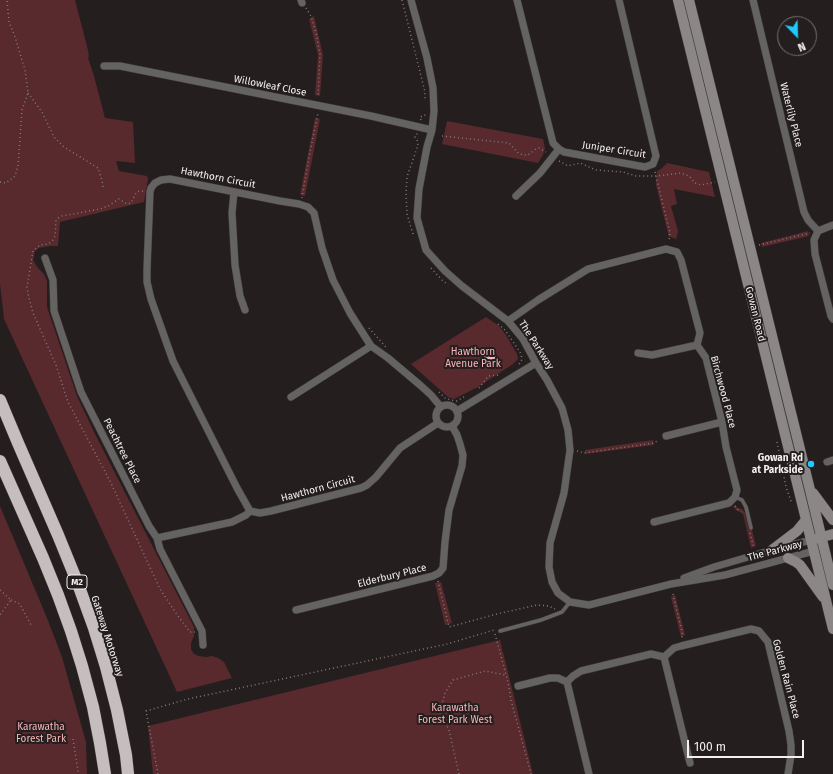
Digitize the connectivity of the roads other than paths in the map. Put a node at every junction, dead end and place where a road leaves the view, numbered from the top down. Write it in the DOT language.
graph roads {
  1 [pos="411,0"];
  2 [pos="517,0"];
  3 [pos="619,0"];
  4 [pos="678,0"];
  5 [pos="689,0"];
  6 [pos="753,0"];
  7 [pos="104,66"];
  8 [pos="432,130"];
  9 [pos="558,149"];
  10 [pos="234,192"];
  11 [pos="516,196"];
  12 [pos="833,225"];
  13 [pos="818,231"];
  14 [pos="45,258"];
  15 [pos="244,310"];
  16 [pos="833,319"];
  17 [pos="508,321"];
  18 [pos="697,345"];
  19 [pos="371,346"];
  20 [pos="638,353"];
  21 [pos="536,363"];
  22 [pos="291,397"];
  23 [pos="0,400"];
  24 [pos="441,407"];
  25 [pos="457,411"];
  26 [pos="722,422"];
  27 [pos="438,423"];
  28 [pos="452,426"];
  29 [pos="666,436"];
  30 [pos="0,461"];
  31 [pos="810,490"];
  32 [pos="735,497"];
  33 [pos="250,510"];
  34 [pos="806,520"];
  35 [pos="833,520"];
  36 [pos="654,522"];
  37 [pos="751,528"];
  38 [pos="833,534"];
  39 [pos="157,538"];
  40 [pos="822,538"];
  41 [pos="811,540"];
  42 [pos="829,547"];
  43 [pos="772,550"];
  44 [pos="814,551"];
  45 [pos="788,558"];
  46 [pos="832,571"];
  47 [pos="671,584"];
  48 [pos="833,585"];
  49 [pos="570,602"];
  50 [pos="826,602"];
  51 [pos="296,610"];
  52 [pos="833,629"];
  53 [pos="500,631"];
  54 [pos="203,645"];
  55 [pos="664,657"];
  56 [pos="567,682"];
  57 [pos="518,686"];
  58 [pos="690,763"];
  59 [pos="105,774"];
  60 [pos="128,774"];
  61 [pos="589,774"];
  62 [pos="788,774"];
  1 -- 8 [label="street, The Parkway"];
  2 -- 9 [label="street"];
  3 -- 9 [label="street, Juniper Circuit"];
  4 -- 34 [label="main road, Gowan Road"];
  5 -- 31 [label="main road, Gowan Road"];
  6 -- 13 [label="street, Waterlily Place"];
  7 -- 8 [label="street, Willowleaf Close"];
  8 -- 17 [label="street, The Parkway"];
  9 -- 11 [label="street"];
  10 -- 15 [label="street"];
  10 -- 19 [label="street, Hawthorn Circuit"];
  10 -- 33 [label="street, Hawthorn Circuit"];
  12 -- 13 [label="street"];
  13 -- 16 [label="street"];
  14 -- 39 [label="street, Peachtree Place"];
  17 -- 18 [label="street"];
  17 -- 21 [label="street, The Parkway"];
  18 -- 20 [label="street"];
  18 -- 26 [label="street, Birchwood Place"];
  19 -- 22 [label="street"];
  19 -- 24 [label="street, Hawthorn Circuit"];
  21 -- 25 [label="street"];
  21 -- 49 [label="street, The Parkway"];
  23 -- 60 [label="highway, Gateway Motorway / M2"];
  24 -- 25 [label="street"];
  24 -- 27 [label="street"];
  25 -- 28 [label="street"];
  26 -- 29 [label="street"];
  26 -- 32 [label="street, Birchwood Place"];
  27 -- 28 [label="street"];
  27 -- 33 [label="street, Hawthorn Circuit"];
  28 -- 51 [label="street, Elderbury Place"];
  30 -- 59 [label="highway, M2"];
  31 -- 35 [label="main road"];
  31 -- 40 [label="main road, Gowan Road"];
  32 -- 36 [label="street"];
  32 -- 37 [label="lane"];
  33 -- 39 [label="street"];
  34 -- 41 [label="main road, Gowan Road"];
  34 -- 43 [label="main road"];
  38 -- 40 [label="main road"];
  39 -- 54 [label="street, Peachtree Place"];
  40 -- 41 [label="main road"];
  40 -- 42 [label="main road, Gowan Road"];
  41 -- 43 [label="street, The Parkway"];
  41 -- 44 [label="main road, Gowan Road"];
  42 -- 44 [label="main road"];
  42 -- 46 [label="main road, Gowan Road"];
  43 -- 47 [label="street, The Parkway"];
  44 -- 45 [label="street, The Parkway"];
  44 -- 50 [label="main road, Gowan Road"];
  45 -- 47 [label="street, The Parkway"];
  45 -- 50 [label="main road"];
  46 -- 48 [label="main road, Gowan Road"];
  47 -- 49 [label="street, The Parkway"];
  49 -- 53 [label="lane"];
  50 -- 52 [label="main road, Gowan Road"];
  55 -- 56 [label="street"];
  55 -- 58 [label="street"];
  55 -- 62 [label="street, Golden Rain Place"];
  56 -- 57 [label="street"];
  56 -- 61 [label="street"];
}
